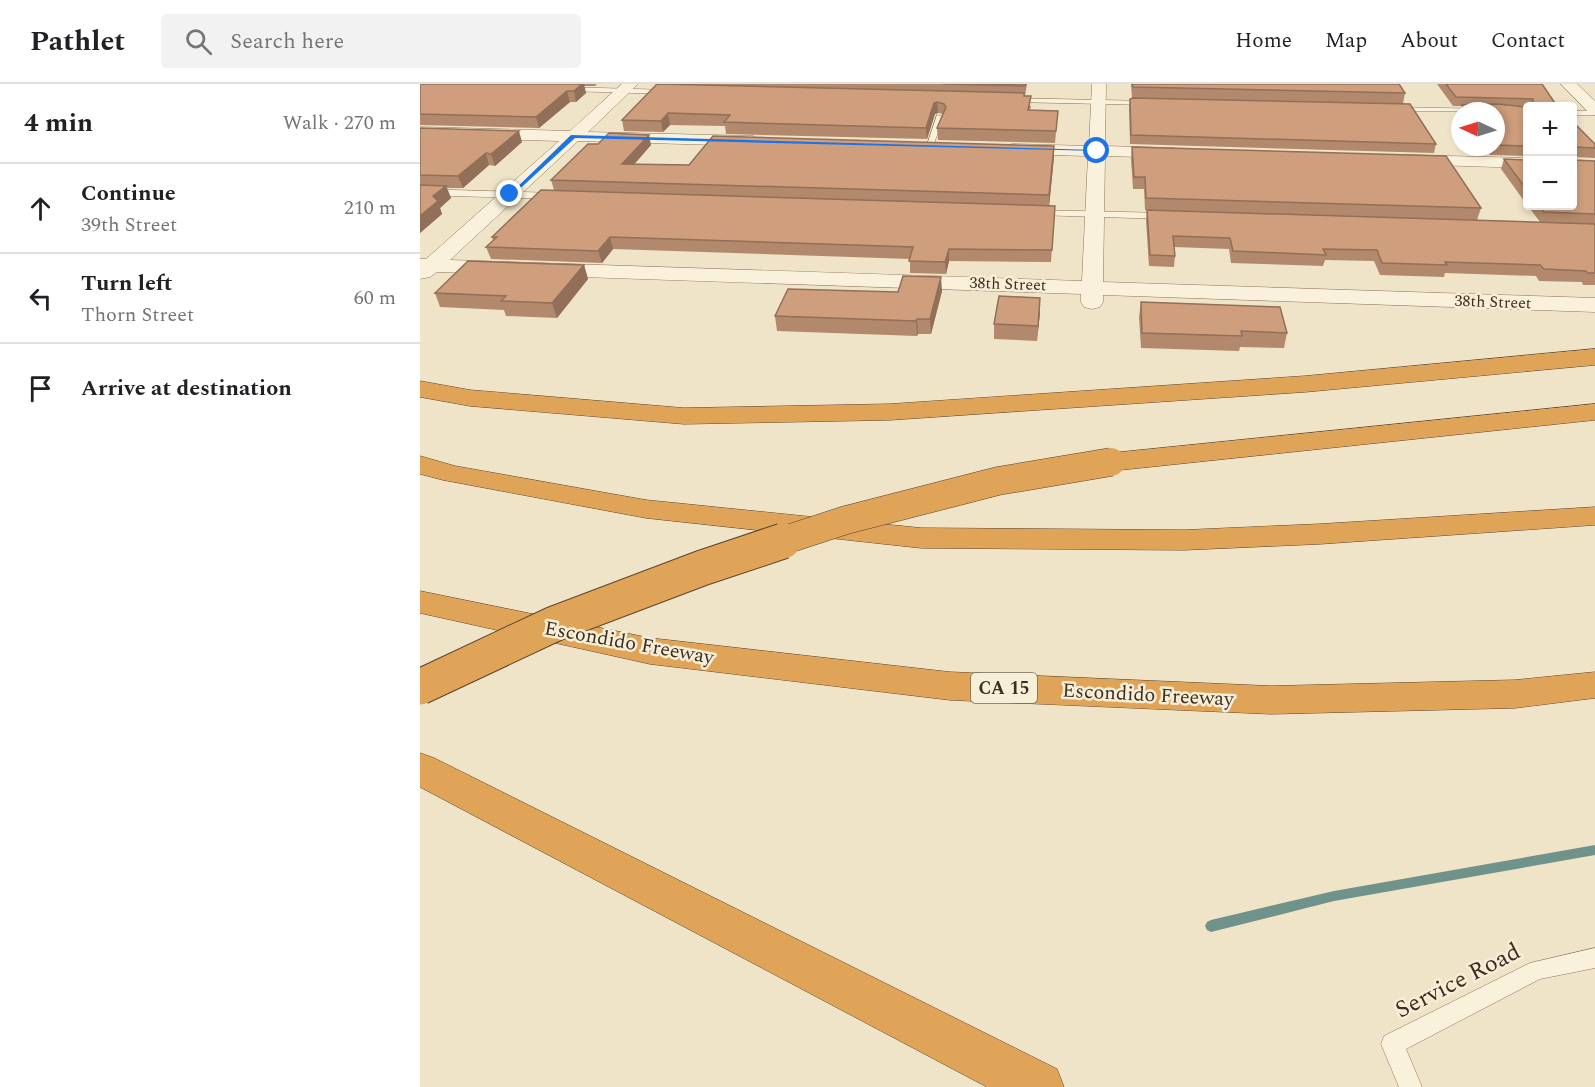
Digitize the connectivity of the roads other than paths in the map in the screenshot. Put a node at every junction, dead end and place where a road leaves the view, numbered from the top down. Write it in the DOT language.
graph roads {
  1 [pos="1568,84"];
  2 [pos="627,87"];
  3 [pos="564,89"];
  4 [pos="683,92"];
  5 [pos="1099,93"];
  6 [pos="1004,99"];
  7 [pos="1158,103"];
  8 [pos="1384,108"];
  9 [pos="1451,110"];
  10 [pos="1595,112"];
  11 [pos="1577,113"];
  12 [pos="940,117"];
  13 [pos="420,132"];
  14 [pos="573,136"];
  15 [pos="764,142"];
  16 [pos="923,146"];
  17 [pos="952,147"];
  18 [pos="1000,148"];
  19 [pos="1097,151"];
  20 [pos="1194,154"];
  21 [pos="1396,159"];
  22 [pos="1523,163"];
  23 [pos="420,192"];
  24 [pos="510,194"];
  25 [pos="569,196"];
  26 [pos="1023,211"];
  27 [pos="1095,214"];
  28 [pos="1178,216"];
  29 [pos="424,269"];
  30 [pos="1092,294"];
  31 [pos="1595,305"];
  32 [pos="1595,357"];
  33 [pos="420,389"];
  34 [pos="1595,412"];
  35 [pos="420,465"];
  36 [pos="1595,516"];
  37 [pos="420,603"];
  38 [pos="1595,685"];
  39 [pos="420,687"];
  40 [pos="420,769"];
  41 [pos="1595,958"];
  42 [pos="1032,1084"];
  43 [pos="1411,1087"];
  1 -- 10 [label="street"];
  2 -- 3 [label="lane"];
  2 -- 4 [label="lane"];
  2 -- 14 [label="street"];
  5 -- 6 [label="lane"];
  5 -- 7 [label="lane"];
  5 -- 19 [label="street"];
  8 -- 9 [label="lane"];
  10 -- 11 [label="lane"];
  12 -- 16 [label="lane"];
  13 -- 14 [label="street"];
  14 -- 15 [label="street"];
  14 -- 24 [label="street"];
  16 -- 17 [label="street"];
  18 -- 19 [label="street"];
  19 -- 20 [label="street"];
  19 -- 27 [label="street"];
  21 -- 22 [label="street"];
  23 -- 24 [label="lane"];
  24 -- 25 [label="lane"];
  24 -- 29 [label="street"];
  26 -- 27 [label="lane"];
  27 -- 28 [label="lane"];
  27 -- 30 [label="street"];
  29 -- 30 [label="street, 38th Street"];
  30 -- 31 [label="street, 38th Street"];
  32 -- 33 [label="highway"];
  34 -- 39 [label="highway, bridge"];
  35 -- 36 [label="highway"];
  37 -- 38 [label="highway, Escondido Freeway / CA 15"];
  40 -- 42 [label="highway"];
  41 -- 43 [label="lane, Service Road"];
}
